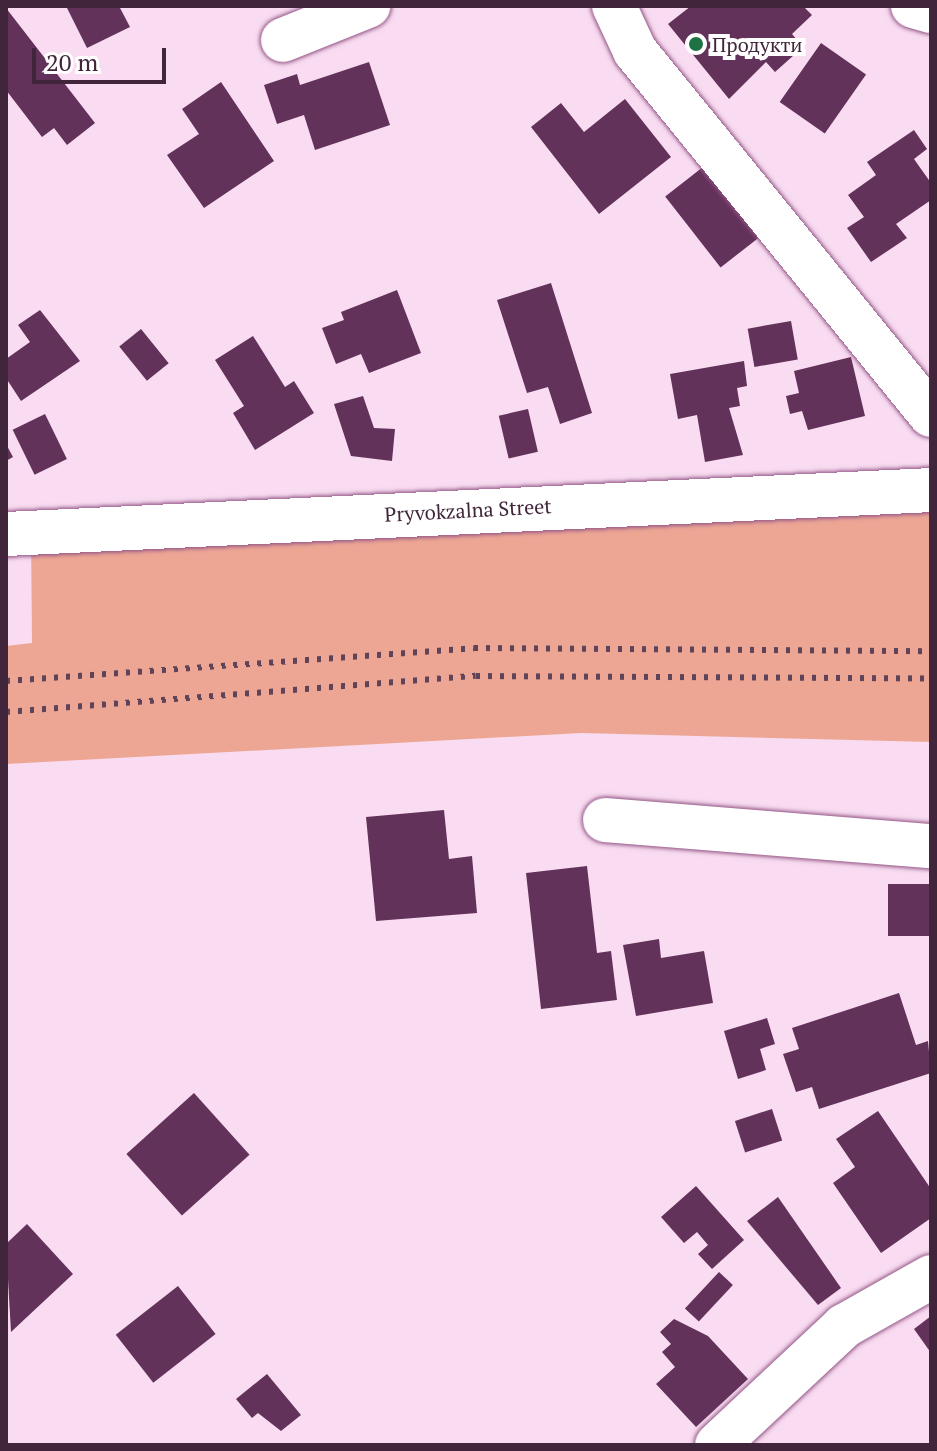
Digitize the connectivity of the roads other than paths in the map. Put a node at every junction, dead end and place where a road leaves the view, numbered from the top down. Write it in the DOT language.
graph roads {
  1 [pos="368,6"];
  2 [pos="614,6"];
  3 [pos="913,6"];
  4 [pos="931,11"];
  5 [pos="283,40"];
  6 [pos="931,415"];
  7 [pos="931,490"];
  8 [pos="6,534"];
  9 [pos="605,820"];
  10 [pos="931,846"];
  11 [pos="931,1277"];
  12 [pos="717,1445"];
  1 -- 5 [label="street"];
  2 -- 6 [label="street"];
  3 -- 4 [label="street"];
  7 -- 8 [label="street, Pryvokzalna Street"];
  9 -- 10 [label="street"];
  11 -- 12 [label="street"];
}
